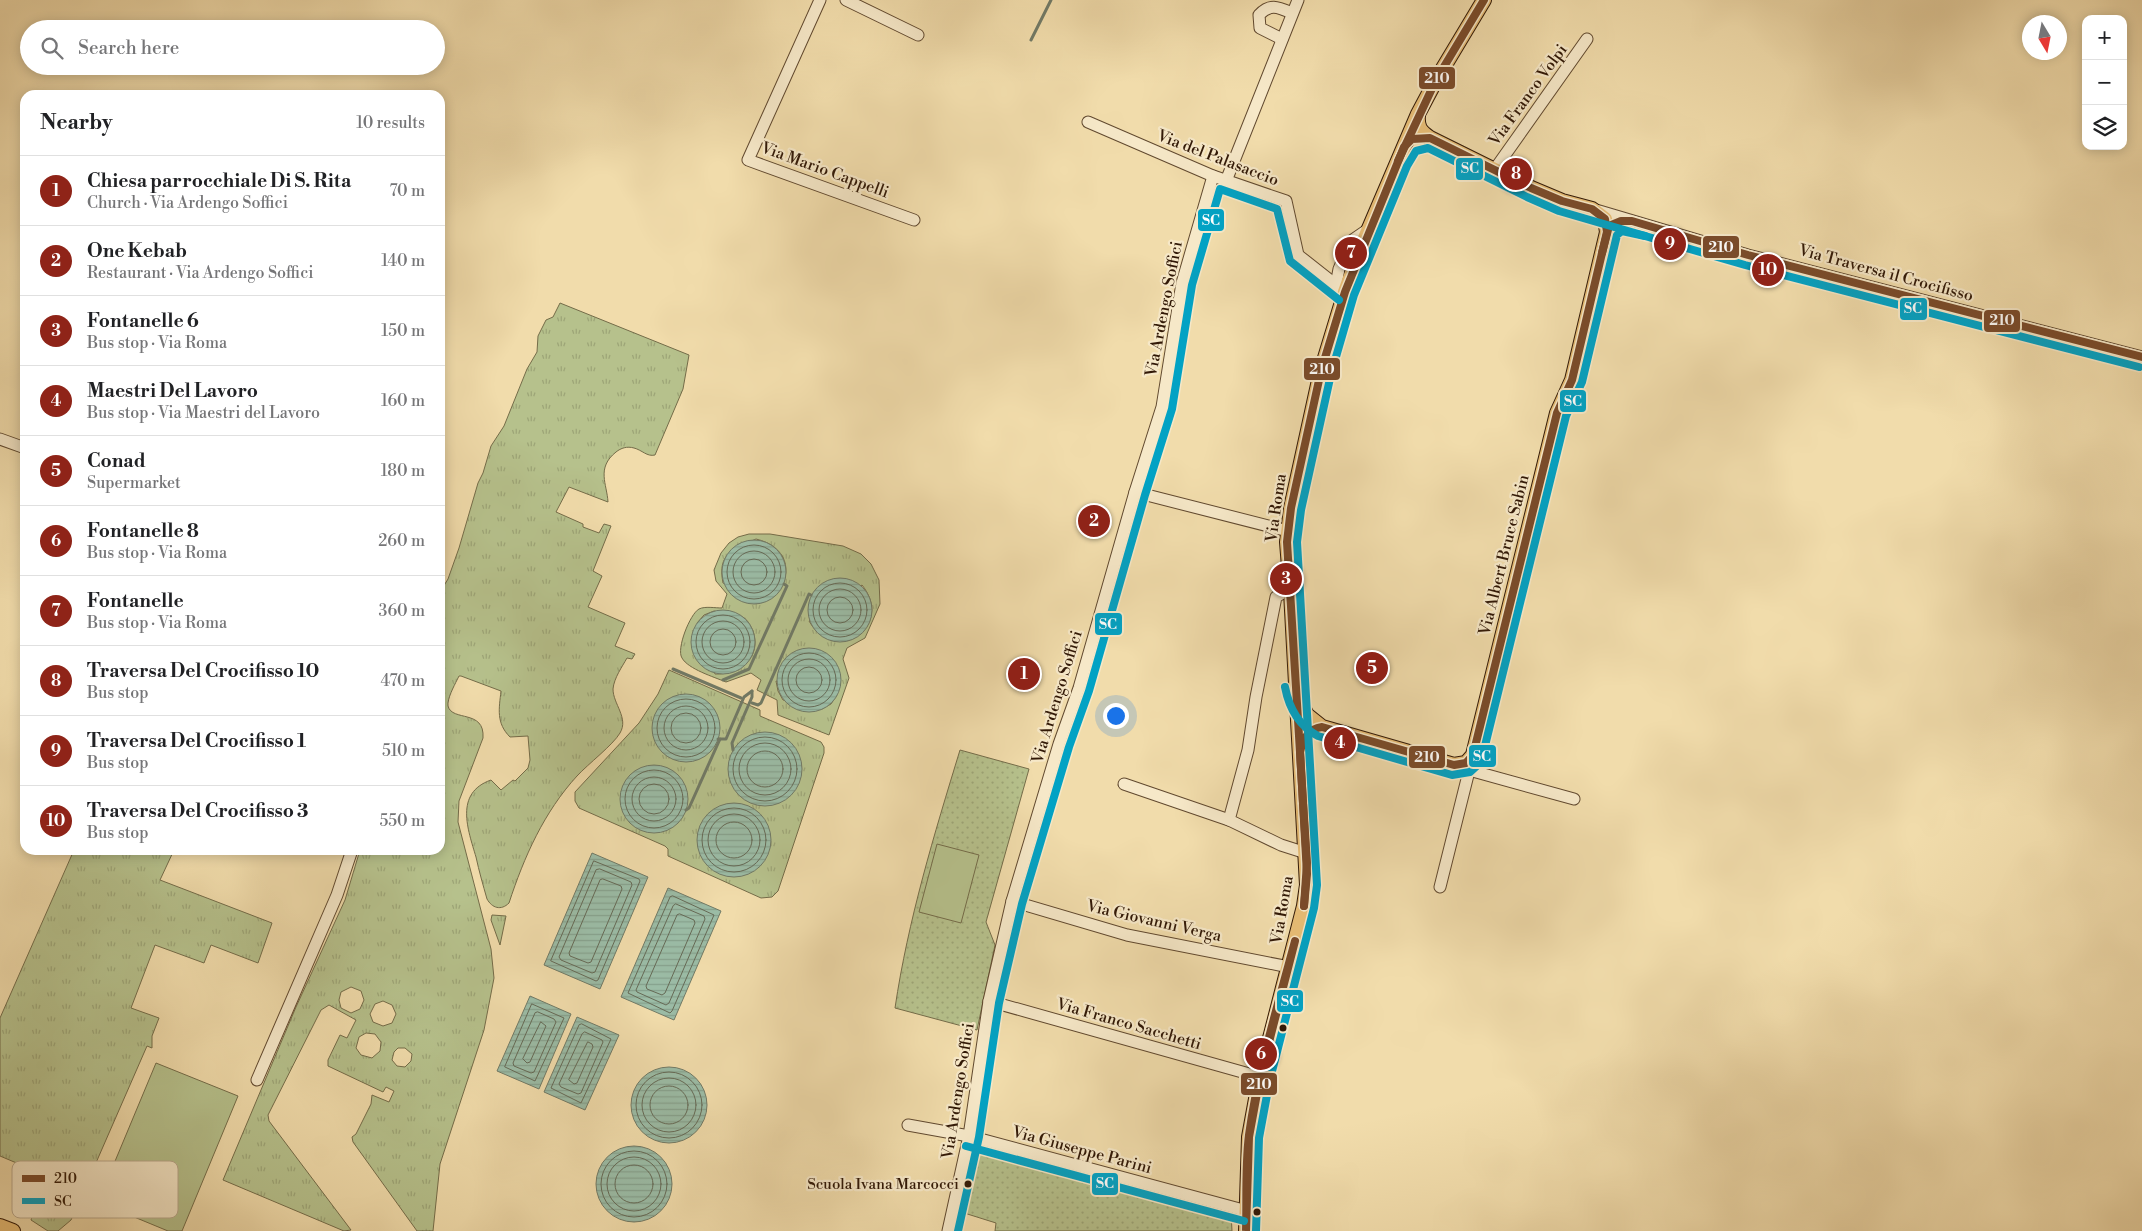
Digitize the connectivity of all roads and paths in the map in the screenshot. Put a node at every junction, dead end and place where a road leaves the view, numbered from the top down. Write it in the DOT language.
graph roads {
  1 [pos="820,0"];
  2 [pos="846,0"];
  3 [pos="1298,0"];
  4 [pos="1484,0"];
  5 [pos="1292,14"];
  6 [pos="918,35"];
  7 [pos="1282,39"];
  8 [pos="1587,39"];
  9 [pos="1418,114"];
  10 [pos="1088,122"];
  11 [pos="1430,138"];
  12 [pos="1404,147"];
  13 [pos="1495,169"];
  14 [pos="1213,176"];
  15 [pos="1226,181"];
  16 [pos="1592,209"];
  17 [pos="914,220"];
  18 [pos="1632,221"];
  19 [pos="1607,232"];
  20 [pos="1340,288"];
  21 [pos="2142,357"];
  22 [pos="0,439"];
  23 [pos="20,446"];
  24 [pos="1135,492"];
  25 [pos="1288,531"];
  26 [pos="1292,592"];
  27 [pos="1296,688"];
  28 [pos="1322,727"];
  29 [pos="1299,755"];
  30 [pos="1473,755"];
  31 [pos="1454,765"];
  32 [pos="1470,770"];
  33 [pos="1124,784"];
  34 [pos="1465,786"];
  35 [pos="1574,799"];
  36 [pos="1229,820"];
  37 [pos="1306,852"];
  38 [pos="350,855"];
  39 [pos="1440,888"];
  40 [pos="1012,902"];
  41 [pos="1289,967"];
  42 [pos="989,1002"];
  43 [pos="1260,1077"];
  44 [pos="257,1080"];
  45 [pos="908,1125"];
  46 [pos="970,1136"];
  47 [pos="1247,1211"];
  48 [pos="0,1226"];
  49 [pos="13,1231"];
  50 [pos="948,1231"];
  51 [pos="1246,1231"];
  1 -- 17 [label="street, Via Mario Cappelli"];
  2 -- 6 [label="street"];
  3 -- 5 [label="street"];
  4 -- 9 [label="main road, Via Roma"];
  5 -- 7 [label="street"];
  5 -- 7 [label="street"];
  7 -- 15 [label="street"];
  8 -- 13 [label="street, Via Franco Volpi"];
  9 -- 11 [label="main road"];
  9 -- 12 [label="main road, Via Roma"];
  10 -- 14 [label="street, Via del Palasaccio"];
  11 -- 12 [label="main road"];
  11 -- 13 [label="main road, Via Traversa il Crocifisso"];
  12 -- 20 [label="main road, Via Roma"];
  13 -- 16 [label="main road, Via Traversa il Crocifisso"];
  14 -- 15 [label="street, Via del Palasaccio"];
  14 -- 24 [label="street, Via Ardengo Soffici"];
  15 -- 20 [label="street, Via del Palasaccio"];
  16 -- 18 [label="street, Via Traversa il Crocifisso"];
  16 -- 19 [label="main road"];
  18 -- 19 [label="street"];
  18 -- 21 [label="street, Via Traversa il Crocifisso"];
  19 -- 30 [label="main road, Via Albert Bruce Sabin"];
  20 -- 25 [label="main road, Via Roma"];
  22 -- 23 [label="street"];
  24 -- 25 [label="street"];
  24 -- 40 [label="street, Via Ardengo Soffici"];
  25 -- 26 [label="main road, Via Roma"];
  26 -- 27 [label="main road, Via Roma"];
  26 -- 36 [label="street"];
  27 -- 28 [label="main road"];
  27 -- 29 [label="main road, Via Roma"];
  28 -- 29 [label="main road"];
  28 -- 31 [label="main road"];
  29 -- 37 [label="main road, Via Roma"];
  30 -- 31 [label="main road"];
  30 -- 32 [label="street, Via Albert Bruce Sabin"];
  31 -- 34 [label="street"];
  32 -- 34 [label="street, Via Albert Bruce Sabin"];
  32 -- 35 [label="street"];
  33 -- 36 [label="street"];
  34 -- 39 [label="street, Via Albert Bruce Sabin"];
  36 -- 37 [label="street"];
  37 -- 41 [label="main road, Via Roma"];
  38 -- 44 [label="street"];
  40 -- 41 [label="street, Via Giovanni Verga"];
  40 -- 42 [label="street, Via Ardengo Soffici"];
  41 -- 43 [label="main road, Via Roma"];
  42 -- 43 [label="street, Via Franco Sacchetti"];
  42 -- 46 [label="street, Via Ardengo Soffici"];
  43 -- 47 [label="main road, Via Roma"];
  45 -- 46 [label="street, Via Giuseppe Parini"];
  46 -- 47 [label="street, Via Giuseppe Parini"];
  46 -- 50 [label="street, Via Ardengo Soffici"];
  47 -- 51 [label="main road, Via Roma"];
  48 -- 49 [label="main road"];
}
